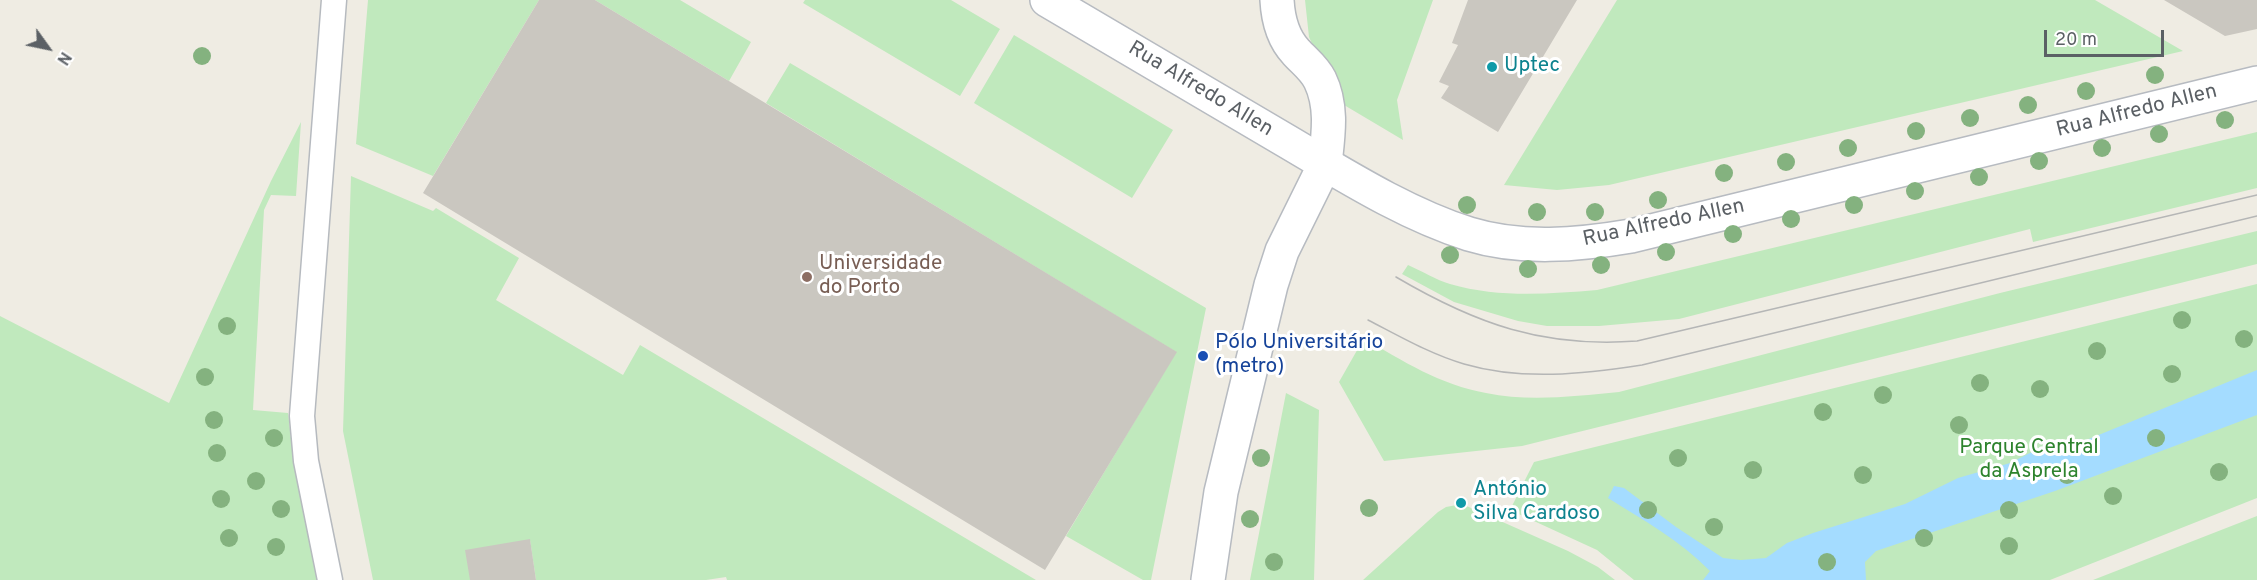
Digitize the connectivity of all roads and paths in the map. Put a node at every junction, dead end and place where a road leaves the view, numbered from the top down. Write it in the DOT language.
graph roads {
  1 [pos="334,0"];
  2 [pos="1047,0"];
  3 [pos="1277,0"];
  4 [pos="2257,83"];
  5 [pos="1325,164"];
  6 [pos="330,580"];
  7 [pos="1208,580"];
  1 -- 6 [label="lane"];
  2 -- 5 [label="street, Rua Alfredo Allen"];
  3 -- 5 [label="street"];
  4 -- 5 [label="street, Rua Alfredo Allen"];
  5 -- 7 [label="street"];
}
